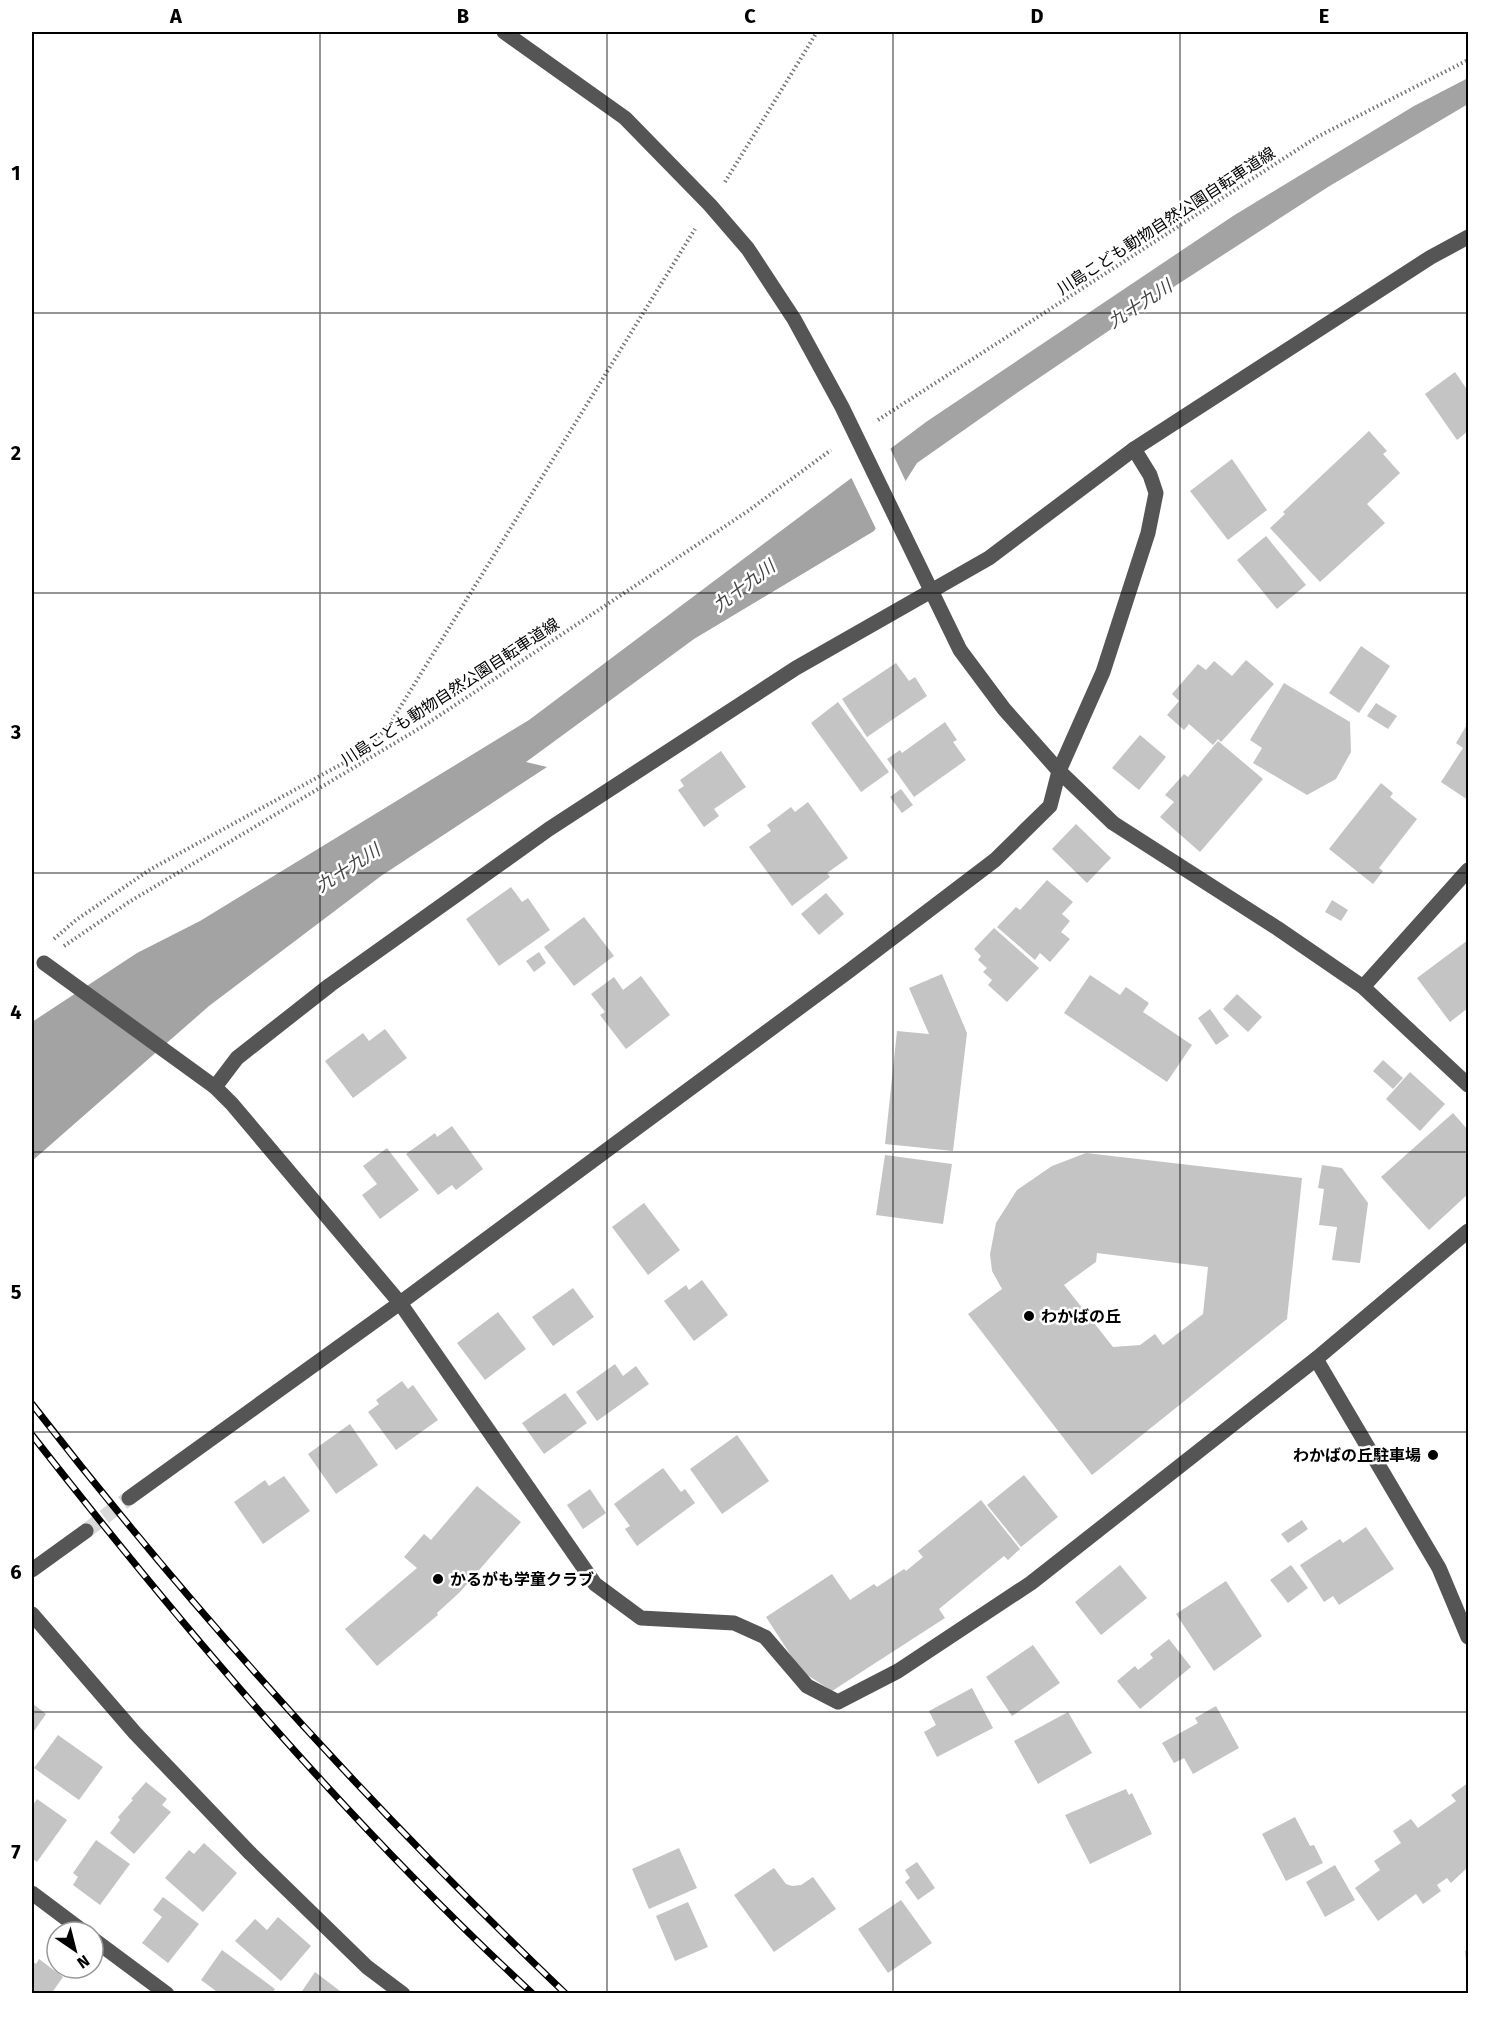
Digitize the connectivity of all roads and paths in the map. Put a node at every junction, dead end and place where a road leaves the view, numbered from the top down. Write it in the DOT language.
graph roads {
  1 [pos="504,32"];
  2 [pos="817,32"];
  3 [pos="1468,60"];
  4 [pos="710,205"];
  5 [pos="1468,237"];
  6 [pos="884,416"];
  7 [pos="833,448"];
  8 [pos="1134,449"];
  9 [pos="927,585"];
  10 [pos="1059,771"];
  11 [pos="1468,870"];
  12 [pos="63,947"];
  13 [pos="50,968"];
  14 [pos="1363,987"];
  15 [pos="1468,1085"];
  16 [pos="215,1087"];
  17 [pos="1468,1231"];
  18 [pos="400,1303"];
  19 [pos="1316,1359"];
  20 [pos="129,1498"];
  21 [pos="86,1531"];
  22 [pos="32,1570"];
  23 [pos="32,1614"];
  24 [pos="1468,1637"];
  25 [pos="32,1893"];
  26 [pos="68,1920"];
  27 [pos="105,1948"];
  28 [pos="167,1994"];
  29 [pos="403,1994"];
  1 -- 4 [label="street"];
  2 -- 4 [label="path"];
  3 -- 6 [label="path, 川島こども動物自然公園自転車道線"];
  4 -- 9 [label="street"];
  4 -- 13 [label="path"];
  5 -- 8 [label="street"];
  7 -- 12 [label="path, 川島こども動物自然公園自転車道線"];
  8 -- 9 [label="street"];
  8 -- 10 [label="street"];
  9 -- 10 [label="street"];
  9 -- 16 [label="street"];
  10 -- 14 [label="street"];
  10 -- 18 [label="street"];
  11 -- 14 [label="street"];
  13 -- 16 [label="street"];
  14 -- 15 [label="street"];
  16 -- 18 [label="street"];
  17 -- 19 [label="street"];
  18 -- 19 [label="street"];
  18 -- 20 [label="street"];
  19 -- 24 [label="street"];
  21 -- 22 [label="street"];
  23 -- 29 [label="street"];
  25 -- 26 [label="street"];
  27 -- 28 [label="street"];
}
